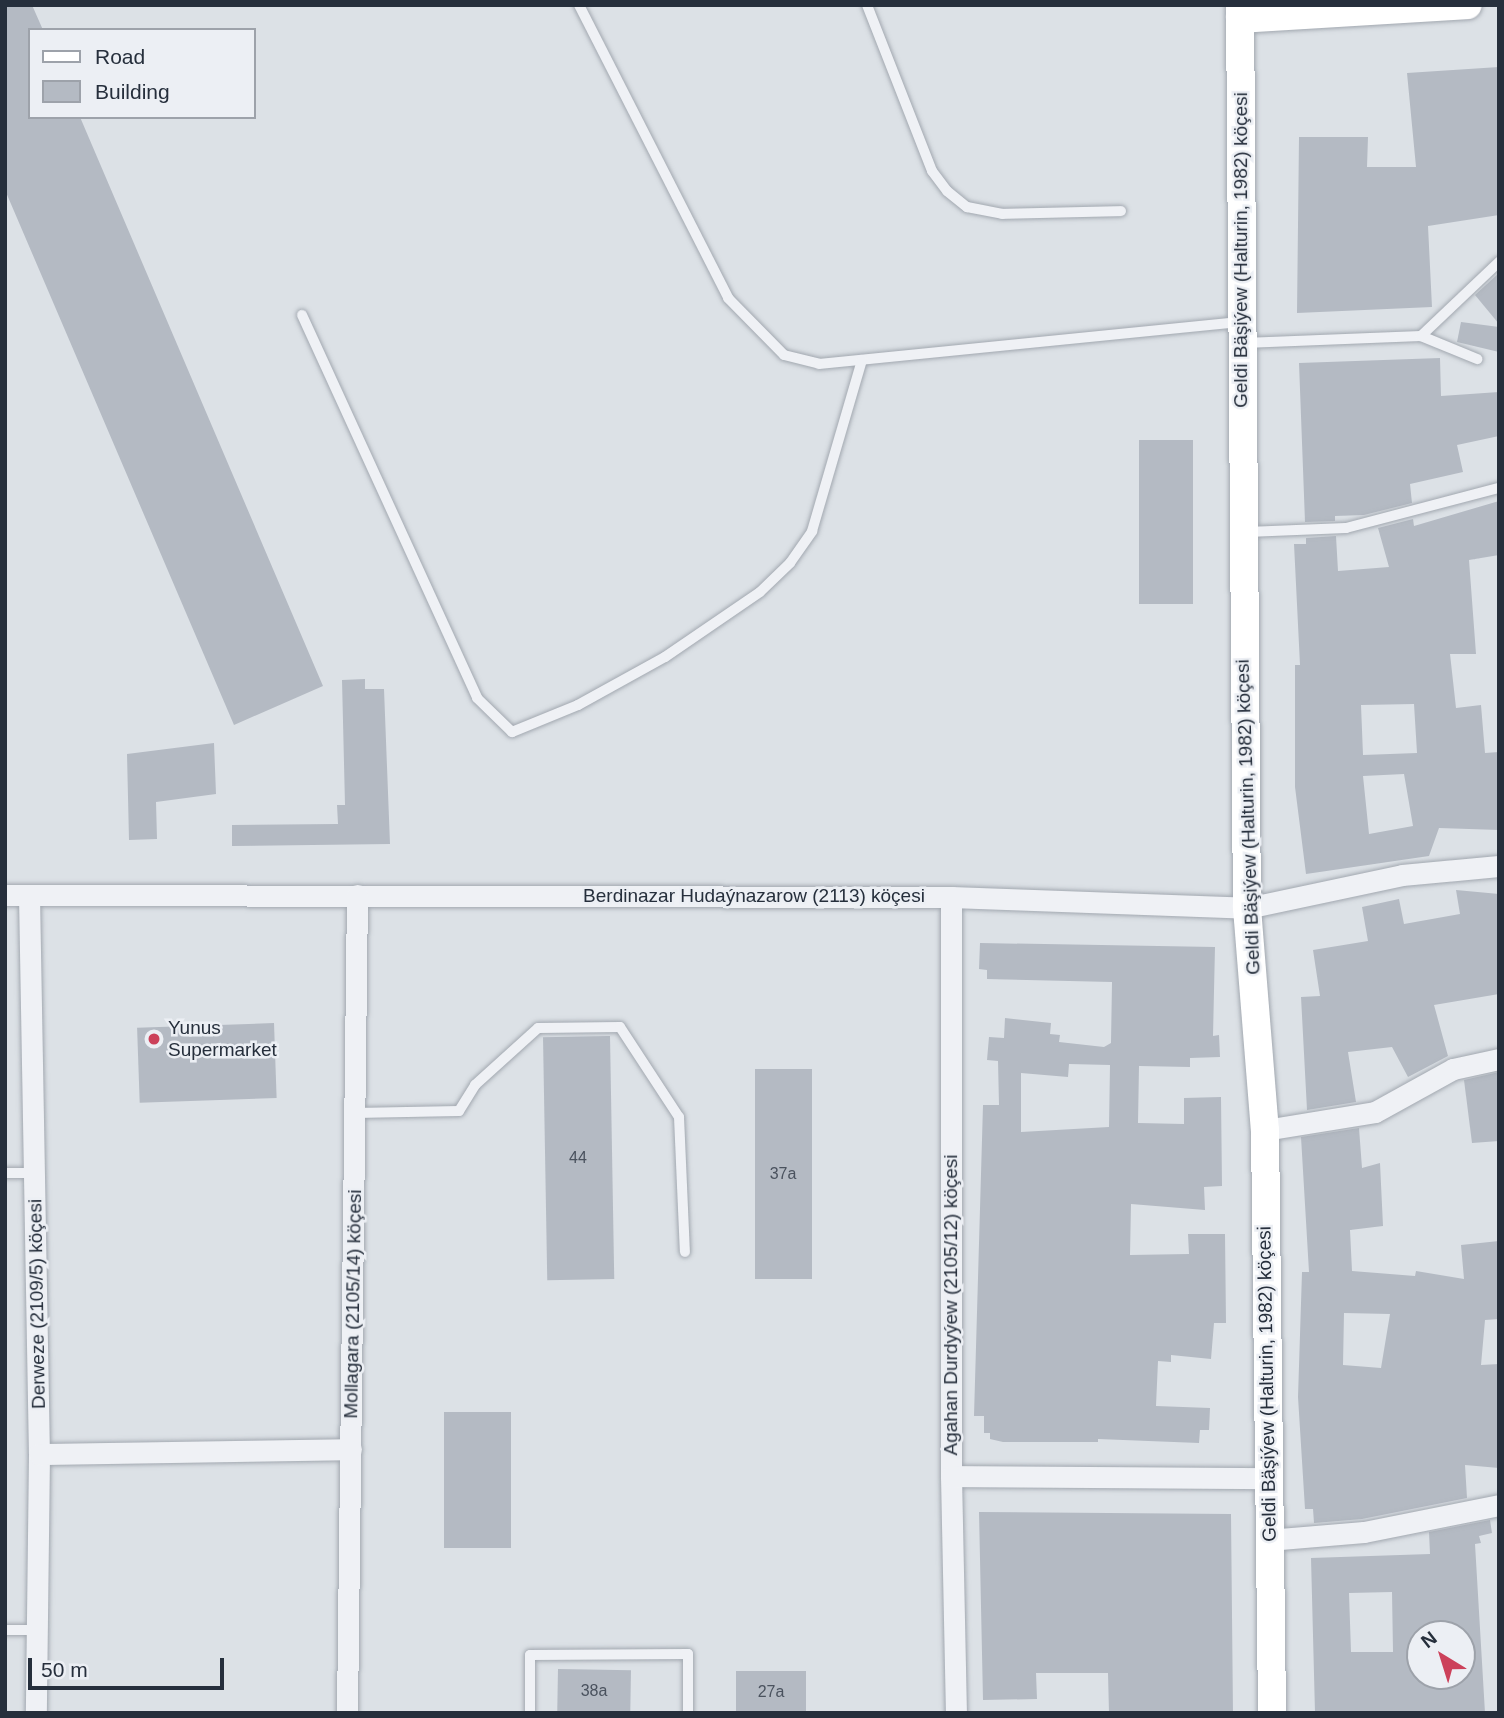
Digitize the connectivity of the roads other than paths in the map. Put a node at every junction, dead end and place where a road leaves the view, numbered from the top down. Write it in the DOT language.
graph roads {
  1 [pos="579,5"];
  2 [pos="867,5"];
  3 [pos="1468,5"];
  4 [pos="1240,12"];
  5 [pos="1121,211"];
  6 [pos="1499,262"];
  7 [pos="302,315"];
  8 [pos="1242,332"];
  9 [pos="1421,336"];
  10 [pos="1477,359"];
  11 [pos="862,360"];
  12 [pos="1499,488"];
  13 [pos="1240,531"];
  14 [pos="1499,866"];
  15 [pos="5,895"];
  16 [pos="29,895"];
  17 [pos="358,895"];
  18 [pos="951,897"];
  19 [pos="1247,908"];
  20 [pos="1499,1059"];
  21 [pos="355,1113"];
  22 [pos="1265,1130"];
  23 [pos="5,1173"];
  24 [pos="34,1173"];
  25 [pos="685,1252"];
  26 [pos="351,1449"];
  27 [pos="39,1454"];
  28 [pos="951,1476"];
  29 [pos="1267,1478"];
  30 [pos="1499,1505"];
  31 [pos="1268,1540"];
  32 [pos="5,1630"];
  33 [pos="37,1630"];
  34 [pos="36,1713"];
  35 [pos="347,1713"];
  36 [pos="530,1713"];
  37 [pos="688,1713"];
  38 [pos="956,1713"];
  39 [pos="1272,1713"];
  1 -- 11 [label="lane"];
  2 -- 5 [label="lane"];
  3 -- 4 [label="street"];
  4 -- 8 [label="street, Geldi Bäşiýew (Halturin, 1982) köçesi"];
  6 -- 9 [label="lane"];
  7 -- 11 [label="lane"];
  8 -- 9 [label="lane"];
  8 -- 11 [label="lane"];
  8 -- 13 [label="street, Geldi Bäşiýew (Halturin, 1982) köçesi"];
  9 -- 10 [label="lane"];
  12 -- 13 [label="lane"];
  13 -- 19 [label="street, Geldi Bäşiýew (Halturin, 1982) köçesi"];
  14 -- 19 [label="street, Berdinazar Hudaýnazarow (2113) köçesi"];
  15 -- 16 [label="street, Berdinazar Hudaýnazarow (2113) köçesi"];
  16 -- 17 [label="street, Berdinazar Hudaýnazarow (2113) köçesi"];
  16 -- 24 [label="street, Derweze (2109/5) köçesi"];
  17 -- 18 [label="street, Berdinazar Hudaýnazarow (2113) köçesi"];
  17 -- 21 [label="street, Mollagara (2105/14) köçesi"];
  18 -- 19 [label="street, Berdinazar Hudaýnazarow (2113) köçesi"];
  18 -- 28 [label="street, Agahan Durdyýew (2105/12) köçesi"];
  19 -- 22 [label="street, Geldi Bäşiýew (Halturin, 1982) köçesi"];
  20 -- 22 [label="street"];
  21 -- 25 [label="lane"];
  21 -- 26 [label="street, Mollagara (2105/14) köçesi"];
  22 -- 29 [label="street, Geldi Bäşiýew (Halturin, 1982) köçesi"];
  23 -- 24 [label="lane"];
  24 -- 27 [label="street, Derweze (2109/5) köçesi"];
  26 -- 27 [label="street"];
  26 -- 35 [label="street, Mollagara (2105/14) köçesi"];
  27 -- 33 [label="street, Derweze (2109/5) köçesi"];
  28 -- 29 [label="street"];
  28 -- 38 [label="street, Agahan Durdyýew (2105/12) köçesi"];
  29 -- 31 [label="street, Geldi Bäşiýew (Halturin, 1982) köçesi"];
  30 -- 31 [label="street"];
  31 -- 39 [label="street, Geldi Bäşiýew (Halturin, 1982) köçesi"];
  32 -- 33 [label="lane"];
  33 -- 34 [label="street, Derweze (2109/5) köçesi"];
  36 -- 37 [label="lane"];
}
